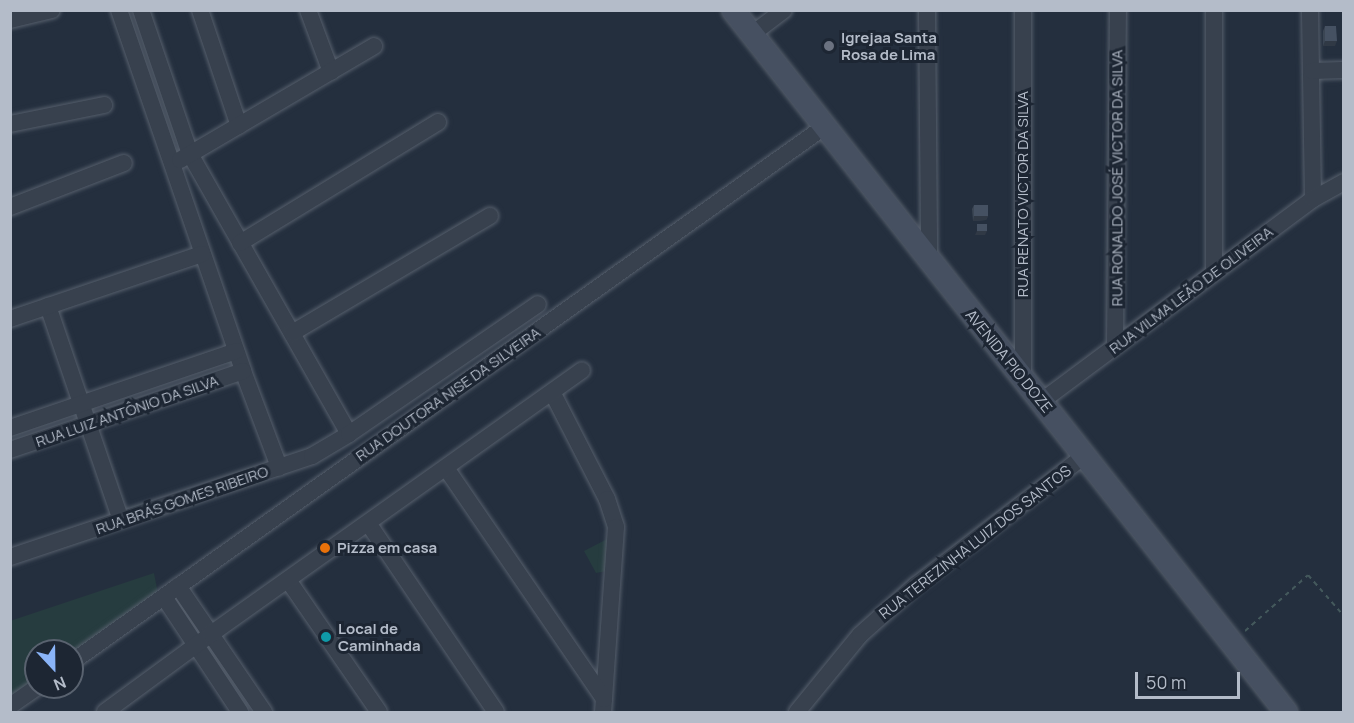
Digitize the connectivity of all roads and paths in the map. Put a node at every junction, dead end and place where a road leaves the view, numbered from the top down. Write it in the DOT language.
graph roads {
  1 [pos="52,10"];
  2 [pos="119,10"];
  3 [pos="141,10"];
  4 [pos="200,10"];
  5 [pos="308,10"];
  6 [pos="784,10"];
  7 [pos="927,10"];
  8 [pos="1023,10"];
  9 [pos="1118,10"];
  10 [pos="1214,10"];
  11 [pos="1310,10"];
  12 [pos="743,19"];
  13 [pos="10,20"];
  14 [pos="374,46"];
  15 [pos="1344,70"];
  16 [pos="1312,71"];
  17 [pos="331,72"];
  18 [pos="104,105"];
  19 [pos="438,122"];
  20 [pos="10,124"];
  21 [pos="239,126"];
  22 [pos="824,127"];
  23 [pos="190,154"];
  24 [pos="124,163"];
  25 [pos="172,164"];
  26 [pos="1344,182"];
  27 [pos="1314,200"];
  28 [pos="10,207"];
  29 [pos="490,216"];
  30 [pos="240,243"];
  31 [pos="202,254"];
  32 [pos="928,262"];
  33 [pos="1214,272"];
  34 [pos="538,303"];
  35 [pos="48,306"];
  36 [pos="10,319"];
  37 [pos="292,333"];
  38 [pos="1115,346"];
  39 [pos="236,351"];
  40 [pos="582,370"];
  41 [pos="243,371"];
  42 [pos="1023,377"];
  43 [pos="552,392"];
  44 [pos="1042,402"];
  45 [pos="83,405"];
  46 [pos="90,425"];
  47 [pos="10,428"];
  48 [pos="349,434"];
  49 [pos="10,450"];
  50 [pos="1084,456"];
  51 [pos="279,467"];
  52 [pos="446,468"];
  53 [pos="121,520"];
  54 [pos="368,523"];
  55 [pos="10,557"];
  56 [pos="288,580"];
  57 [pos="178,586"];
  58 [pos="164,597"];
  59 [pos="1344,616"];
  60 [pos="211,634"];
  61 [pos="1231,643"];
  62 [pos="195,645"];
  63 [pos="84,654"];
  64 [pos="24,696"];
  65 [pos="10,706"];
  66 [pos="604,706"];
  67 [pos="125,707"];
  68 [pos="105,712"];
  69 [pos="240,712"];
  70 [pos="264,712"];
  71 [pos="379,712"];
  72 [pos="496,712"];
  73 [pos="797,712"];
  74 [pos="1286,712"];
  1 -- 13 [label="street"];
  2 -- 25 [label="street"];
  3 -- 23 [label="street"];
  4 -- 21 [label="street"];
  5 -- 17 [label="street"];
  6 -- 12 [label="street"];
  7 -- 32 [label="street"];
  8 -- 42 [label="street, RUA RENATO VICTOR DA SILVA"];
  9 -- 38 [label="street, RUA RONALDO JOSÉ VICTOR DA SILVA"];
  10 -- 33 [label="street"];
  11 -- 16 [label="street"];
  12 -- 22 [label="street, AVENIDA PIO DOZE"];
  14 -- 17 [label="street"];
  15 -- 16 [label="street"];
  16 -- 27 [label="street"];
  17 -- 21 [label="street"];
  18 -- 20 [label="street"];
  19 -- 30 [label="street"];
  21 -- 23 [label="street"];
  22 -- 32 [label="street, AVENIDA PIO DOZE"];
  22 -- 57 [label="street, RUA DOUTORA NISE DA SILVEIRA"];
  23 -- 25 [label="street"];
  23 -- 30 [label="street"];
  24 -- 28 [label="street"];
  25 -- 31 [label="street"];
  26 -- 27 [label="street, RUA VILMA LEÃO DE OLIVEIRA"];
  27 -- 33 [label="street, RUA VILMA LEÃO DE OLIVEIRA"];
  29 -- 37 [label="street"];
  30 -- 37 [label="street"];
  31 -- 35 [label="street"];
  31 -- 39 [label="street"];
  32 -- 42 [label="street, AVENIDA PIO DOZE"];
  33 -- 38 [label="street, RUA VILMA LEÃO DE OLIVEIRA"];
  34 -- 48 [label="street, RUA BRÁS GOMES RIBEIRO"];
  35 -- 36 [label="street"];
  35 -- 45 [label="street"];
  37 -- 48 [label="street"];
  38 -- 44 [label="street, RUA VILMA LEÃO DE OLIVEIRA"];
  39 -- 41 [label="street"];
  39 -- 45 [label="street, RUA LUIZ ANTÔNIO DA SILVA"];
  40 -- 43 [label="street"];
  41 -- 46 [label="street, RUA LUIZ ANTÔNIO DA SILVA"];
  41 -- 51 [label="street"];
  42 -- 44 [label="street, AVENIDA PIO DOZE"];
  43 -- 52 [label="street"];
  43 -- 66 [label="street"];
  44 -- 50 [label="street, AVENIDA PIO DOZE"];
  45 -- 46 [label="street"];
  45 -- 47 [label="street, RUA LUIZ ANTÔNIO DA SILVA"];
  46 -- 49 [label="street, RUA LUIZ ANTÔNIO DA SILVA"];
  46 -- 53 [label="street"];
  48 -- 51 [label="street, RUA BRÁS GOMES RIBEIRO"];
  50 -- 61 [label="street, AVENIDA PIO DOZE"];
  50 -- 73 [label="street, RUA TEREZINHA LUIZ DOS SANTOS"];
  51 -- 53 [label="street, RUA BRÁS GOMES RIBEIRO"];
  52 -- 54 [label="street"];
  52 -- 66 [label="street"];
  53 -- 55 [label="street, RUA BRÁS GOMES RIBEIRO"];
  54 -- 56 [label="street"];
  54 -- 72 [label="street"];
  56 -- 60 [label="street"];
  56 -- 71 [label="street"];
  57 -- 58 [label="street, RUA DOUTORA NISE DA SILVEIRA"];
  57 -- 60 [label="street"];
  58 -- 62 [label="street"];
  58 -- 63 [label="street, RUA DOUTORA NISE DA SILVEIRA"];
  59 -- 61 [label="path"];
  60 -- 62 [label="street"];
  60 -- 70 [label="street"];
  61 -- 74 [label="street, AVENIDA PIO DOZE"];
  62 -- 67 [label="street"];
  62 -- 69 [label="street"];
  64 -- 65 [label="street"];
  67 -- 68 [label="street"];
}
